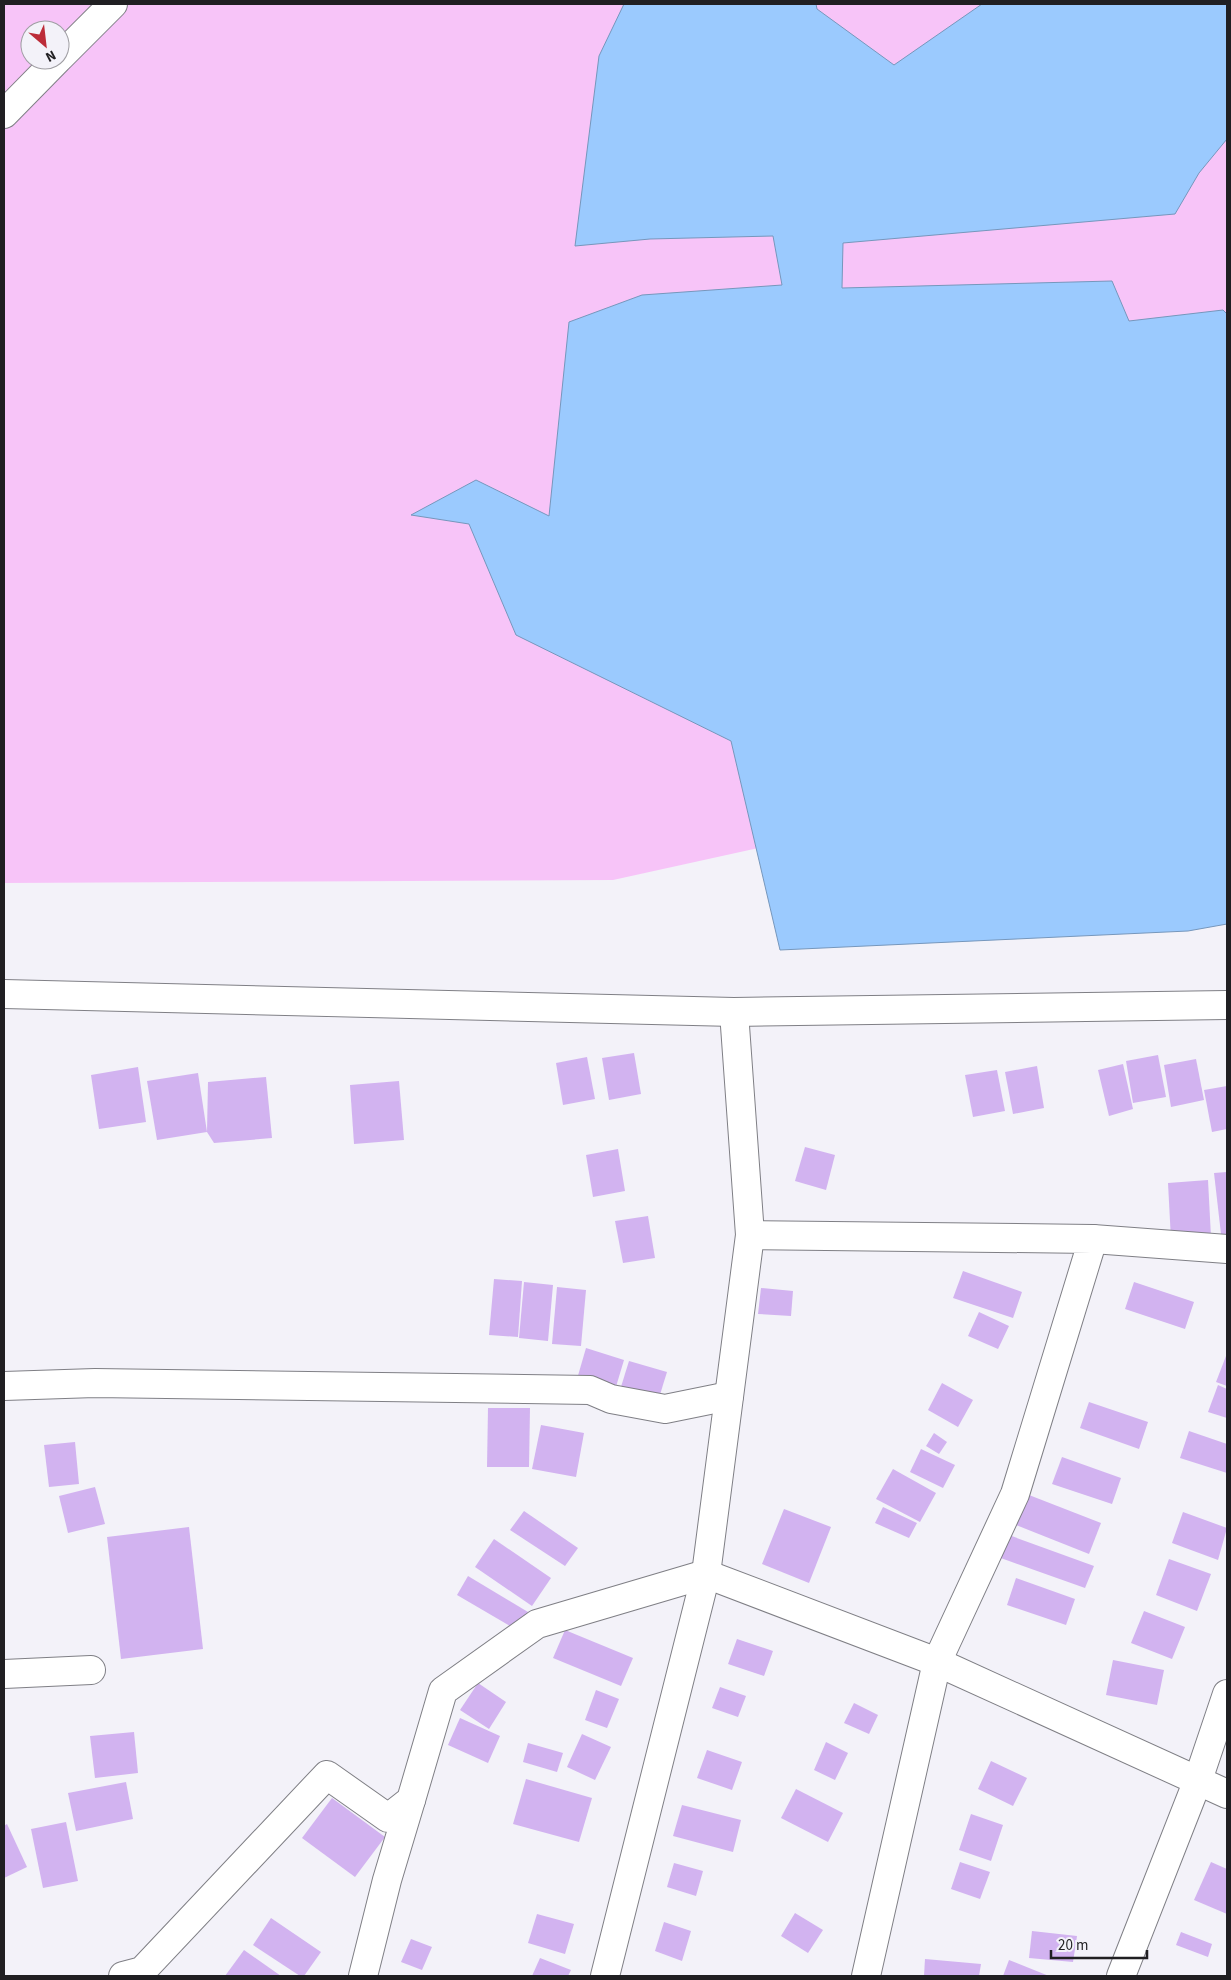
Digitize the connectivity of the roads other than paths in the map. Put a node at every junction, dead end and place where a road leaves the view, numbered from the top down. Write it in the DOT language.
graph roads {
  1 [pos="113,4"];
  2 [pos="70,47"];
  3 [pos="47,70"];
  4 [pos="4,114"];
  5 [pos="4,994"];
  6 [pos="1227,1005"];
  7 [pos="734,1012"];
  8 [pos="750,1235"];
  9 [pos="1093,1239"];
  10 [pos="1227,1249"];
  11 [pos="4,1386"];
  12 [pos="729,1396"];
  13 [pos="706,1574"];
  14 [pos="937,1662"];
  15 [pos="91,1670"];
  16 [pos="4,1674"];
  17 [pos="1227,1694"];
  18 [pos="1198,1780"];
  19 [pos="1227,1794"];
  20 [pos="411,1800"];
  21 [pos="137,1974"];
  22 [pos="362,1976"];
  23 [pos="605,1976"];
  24 [pos="866,1976"];
  25 [pos="1121,1976"];
  1 -- 2 [label="street"];
  3 -- 4 [label="street"];
  5 -- 7 [label="street"];
  6 -- 7 [label="street"];
  7 -- 8 [label="street"];
  8 -- 9 [label="street"];
  8 -- 12 [label="street"];
  9 -- 10 [label="street"];
  9 -- 14 [label="street"];
  11 -- 12 [label="street"];
  12 -- 13 [label="street"];
  13 -- 14 [label="street"];
  13 -- 20 [label="street"];
  13 -- 23 [label="street"];
  14 -- 18 [label="street"];
  14 -- 24 [label="street"];
  15 -- 16 [label="street"];
  17 -- 18 [label="street"];
  18 -- 19 [label="street"];
  18 -- 25 [label="street"];
  20 -- 21 [label="street"];
  20 -- 22 [label="street"];
}
